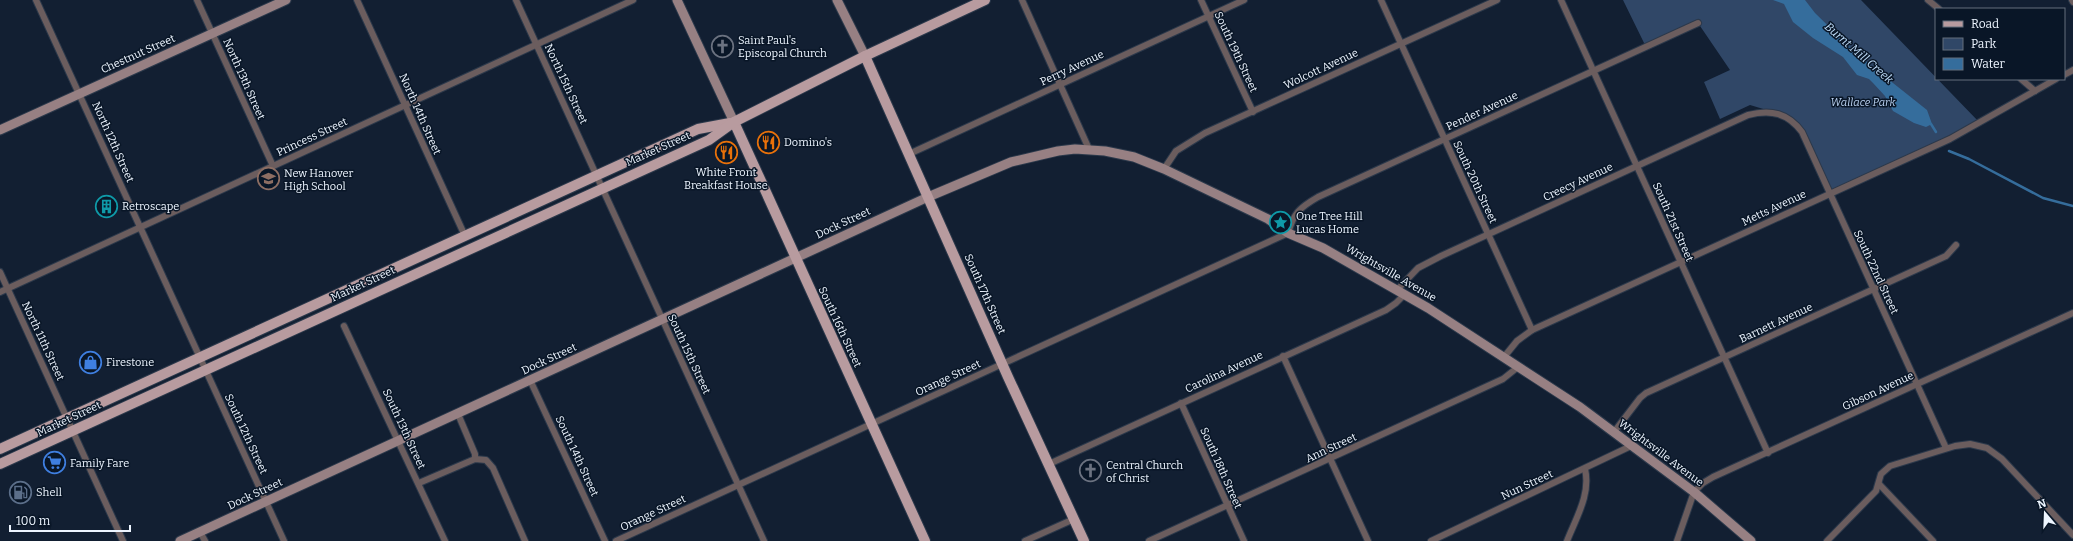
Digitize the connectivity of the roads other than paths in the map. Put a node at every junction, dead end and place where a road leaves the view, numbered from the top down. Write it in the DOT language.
graph roads {
  1 [pos="36,0"];
  2 [pos="197,0"];
  3 [pos="286,0"];
  4 [pos="357,0"];
  5 [pos="516,0"];
  6 [pos="633,0"];
  7 [pos="678,0"];
  8 [pos="837,0"];
  9 [pos="985,0"];
  10 [pos="1022,0"];
  11 [pos="1201,0"];
  12 [pos="1244,0"];
  13 [pos="1381,0"];
  14 [pos="1497,0"];
  15 [pos="1561,0"];
  16 [pos="1928,0"];
  17 [pos="1938,8"];
  18 [pos="1209,17"];
  19 [pos="1698,23"];
  20 [pos="213,33"];
  21 [pos="536,44"];
  22 [pos="1401,44"];
  23 [pos="865,56"];
  24 [pos="1593,71"];
  25 [pos="2022,80"];
  26 [pos="2054,80"];
  27 [pos="1060,85"];
  28 [pos="2035,91"];
  29 [pos="80,94"];
  30 [pos="405,105"];
  31 [pos="1252,112"];
  32 [pos="1778,113"];
  33 [pos="734,122"];
  34 [pos="0,130"];
  35 [pos="1445,139"];
  36 [pos="1089,149"];
  37 [pos="909,154"];
  38 [pos="273,166"];
  39 [pos="1637,166"];
  40 [pos="1164,169"];
  41 [pos="598,176"];
  42 [pos="602,187"];
  43 [pos="1830,194"];
  44 [pos="928,197"];
  45 [pos="140,227"];
  46 [pos="1288,233"];
  47 [pos="1488,234"];
  48 [pos="465,236"];
  49 [pos="1956,245"];
  50 [pos="796,259"];
  51 [pos="1680,262"];
  52 [pos="0,272"];
  53 [pos="8,288"];
  54 [pos="1873,289"];
  55 [pos="0,292"];
  56 [pos="1401,292"];
  57 [pos="2073,313"];
  58 [pos="662,320"];
  59 [pos="344,326"];
  60 [pos="1532,330"];
  61 [pos="1283,356"];
  62 [pos="1504,357"];
  63 [pos="200,358"];
  64 [pos="1724,358"];
  65 [pos="1003,364"];
  66 [pos="1518,367"];
  67 [pos="206,370"];
  68 [pos="530,380"];
  69 [pos="1917,384"];
  70 [pos="1181,403"];
  71 [pos="458,414"];
  72 [pos="67,419"];
  73 [pos="871,424"];
  74 [pos="72,430"];
  75 [pos="1614,432"];
  76 [pos="399,441"];
  77 [pos="1632,446"];
  78 [pos="1946,448"];
  79 [pos="0,449"];
  80 [pos="1768,453"];
  81 [pos="475,459"];
  82 [pos="1331,459"];
  83 [pos="0,464"];
  84 [pos="1049,464"];
  85 [pos="1585,469"];
  86 [pos="419,484"];
  87 [pos="1879,484"];
  88 [pos="738,485"];
  89 [pos="1694,492"];
  90 [pos="266,502"];
  91 [pos="1228,506"];
  92 [pos="1074,519"];
  93 [pos="200,532"];
  94 [pos="2073,535"];
  95 [pos="123,541"];
  96 [pos="180,541"];
  97 [pos="204,541"];
  98 [pos="284,541"];
  99 [pos="445,541"];
  100 [pos="525,541"];
  101 [pos="605,541"];
  102 [pos="616,541"];
  103 [pos="764,541"];
  104 [pos="925,541"];
  105 [pos="1025,541"];
  106 [pos="1084,541"];
  107 [pos="1149,541"];
  108 [pos="1244,541"];
  109 [pos="1368,541"];
  110 [pos="1431,541"];
  111 [pos="1567,541"];
  112 [pos="1677,541"];
  113 [pos="1751,541"];
  114 [pos="1827,541"];
  115 [pos="1933,541"];
  1 -- 29 [label="street, North 12th Street"];
  2 -- 20 [label="street, North 13th Street"];
  3 -- 20 [label="street, Chestnut Street"];
  4 -- 30 [label="street, North 14th Street"];
  5 -- 21 [label="street, North 15th Street"];
  6 -- 21 [label="street, Princess Street"];
  7 -- 33 [label="street"];
  8 -- 23 [label="street"];
  9 -- 23 [label="main road, Market Street"];
  10 -- 27 [label="street"];
  11 -- 18 [label="street, South 19th Street"];
  12 -- 18 [label="street, Perry Avenue"];
  13 -- 22 [label="street, South 20th Street"];
  14 -- 22 [label="street, Wolcott Avenue"];
  15 -- 24 [label="street, South 21st Street"];
  16 -- 17 [label="street"];
  18 -- 27 [label="street, Perry Avenue"];
  18 -- 31 [label="street, South 19th Street"];
  19 -- 24 [label="street, Pender Avenue"];
  20 -- 29 [label="street, Chestnut Street"];
  20 -- 38 [label="street, North 13th Street"];
  21 -- 30 [label="street, Princess Street"];
  21 -- 41 [label="street, North 15th Street"];
  22 -- 31 [label="street, Wolcott Avenue"];
  22 -- 35 [label="street, South 20th Street"];
  23 -- 33 [label="main road, Market Street"];
  23 -- 37 [label="main road, South 17th Street"];
  24 -- 35 [label="street, Pender Avenue"];
  24 -- 39 [label="street, South 21st Street"];
  25 -- 28 [label="street"];
  26 -- 28 [label="street, Metts Avenue"];
  27 -- 36 [label="street"];
  27 -- 37 [label="street, Perry Avenue"];
  28 -- 43 [label="street, Metts Avenue"];
  29 -- 34 [label="street, Chestnut Street"];
  29 -- 45 [label="street, North 12th Street"];
  30 -- 38 [label="street, Princess Street"];
  30 -- 48 [label="street, North 14th Street"];
  31 -- 40 [label="street, Wolcott Avenue"];
  32 -- 39 [label="street, Creecy Avenue"];
  32 -- 43 [label="street, South 22nd Street"];
  33 -- 41 [label="main road, Market Street"];
  33 -- 42 [label="main road, Market Street"];
  33 -- 50 [label="main road, South 16th Street"];
  35 -- 46 [label="street, Pender Avenue"];
  35 -- 47 [label="street, South 20th Street"];
  36 -- 40 [label="street, Wrightsville Avenue"];
  36 -- 44 [label="street, Wrightsville Avenue"];
  37 -- 44 [label="main road, South 17th Street"];
  38 -- 45 [label="street, Princess Street"];
  39 -- 47 [label="street, Creecy Avenue"];
  39 -- 51 [label="street, South 21st Street"];
  40 -- 46 [label="street, Wrightsville Avenue"];
  41 -- 42 [label="street, South 15th Street"];
  41 -- 48 [label="main road, Market Street"];
  42 -- 58 [label="street, South 15th Street"];
  42 -- 67 [label="main road, Market Street"];
  43 -- 51 [label="street, Metts Avenue"];
  43 -- 54 [label="street, South 22nd Street"];
  44 -- 50 [label="street, Dock Street"];
  44 -- 65 [label="main road, South 17th Street"];
  45 -- 53 [label="street, Princess Street"];
  45 -- 63 [label="street, North 12th Street"];
  46 -- 56 [label="street, Wrightsville Avenue"];
  46 -- 65 [label="street, Orange Street"];
  47 -- 56 [label="street, Creecy Avenue"];
  47 -- 60 [label="street, South 20th Street"];
  48 -- 63 [label="main road, Market Street"];
  49 -- 54 [label="street, Barnett Avenue"];
  50 -- 58 [label="street, Dock Street"];
  50 -- 73 [label="main road, South 16th Street"];
  51 -- 60 [label="street, Metts Avenue"];
  51 -- 64 [label="street, South 21st Street"];
  52 -- 53 [label="street, North 11th Street"];
  53 -- 55 [label="street, Princess Street"];
  53 -- 72 [label="street, North 11th Street"];
  54 -- 64 [label="street, Barnett Avenue"];
  54 -- 69 [label="street, South 22nd Street"];
  56 -- 61 [label="street, Carolina Avenue"];
  56 -- 62 [label="street, Wrightsville Avenue"];
  57 -- 69 [label="street, Gibson Avenue"];
  58 -- 68 [label="street, Dock Street"];
  58 -- 88 [label="street, South 15th Street"];
  59 -- 76 [label="street, South 13th Street"];
  60 -- 62 [label="street, Metts Avenue"];
  61 -- 70 [label="street, Carolina Avenue"];
  61 -- 82 [label="street"];
  62 -- 66 [label="street, Wrightsville Avenue"];
  63 -- 67 [label="street, South 12th Street"];
  63 -- 72 [label="main road, Market Street"];
  64 -- 75 [label="street, Barnett Avenue"];
  64 -- 80 [label="street, South 21st Street"];
  65 -- 73 [label="street, Orange Street"];
  65 -- 84 [label="main road, South 17th Street"];
  66 -- 75 [label="street, Wrightsville Avenue"];
  66 -- 82 [label="street, Ann Street"];
  67 -- 74 [label="main road, Market Street"];
  67 -- 90 [label="street, South 12th Street"];
  68 -- 71 [label="street, Dock Street"];
  68 -- 101 [label="street, South 14th Street"];
  69 -- 78 [label="street, South 22nd Street"];
  69 -- 80 [label="street, Gibson Avenue"];
  70 -- 84 [label="street, Carolina Avenue"];
  70 -- 91 [label="street, South 18th Street"];
  71 -- 76 [label="street, Dock Street"];
  71 -- 81 [label="street"];
  72 -- 74 [label="street, North 11th Street"];
  72 -- 79 [label="main road, Market Street"];
  73 -- 88 [label="street, Orange Street"];
  73 -- 104 [label="main road, South 16th Street"];
  74 -- 83 [label="main road, Market Street"];
  74 -- 95 [label="street, North 11th Street"];
  75 -- 77 [label="street, Wrightsville Avenue"];
  76 -- 86 [label="street, South 13th Street"];
  76 -- 90 [label="street, Dock Street"];
  77 -- 85 [label="street, Nun Street"];
  77 -- 89 [label="street, Wrightsville Avenue"];
  78 -- 87 [label="street"];
  78 -- 94 [label="street"];
  80 -- 89 [label="street, Gibson Avenue"];
  81 -- 86 [label="street"];
  81 -- 100 [label="street"];
  82 -- 91 [label="street, Ann Street"];
  82 -- 109 [label="street"];
  84 -- 92 [label="main road, South 17th Street"];
  85 -- 110 [label="street, Nun Street"];
  85 -- 111 [label="street"];
  86 -- 99 [label="street, South 13th Street"];
  87 -- 114 [label="street"];
  87 -- 115 [label="street"];
  88 -- 102 [label="street, Orange Street"];
  88 -- 103 [label="street, South 15th Street"];
  89 -- 112 [label="street"];
  89 -- 113 [label="street, Wrightsville Avenue"];
  90 -- 93 [label="street, Dock Street"];
  90 -- 98 [label="street, South 12th Street"];
  91 -- 107 [label="street, Ann Street"];
  91 -- 108 [label="street, South 18th Street"];
  92 -- 105 [label="street"];
  92 -- 106 [label="main road, South 17th Street"];
  93 -- 96 [label="street, Dock Street"];
  93 -- 97 [label="street"];
}
